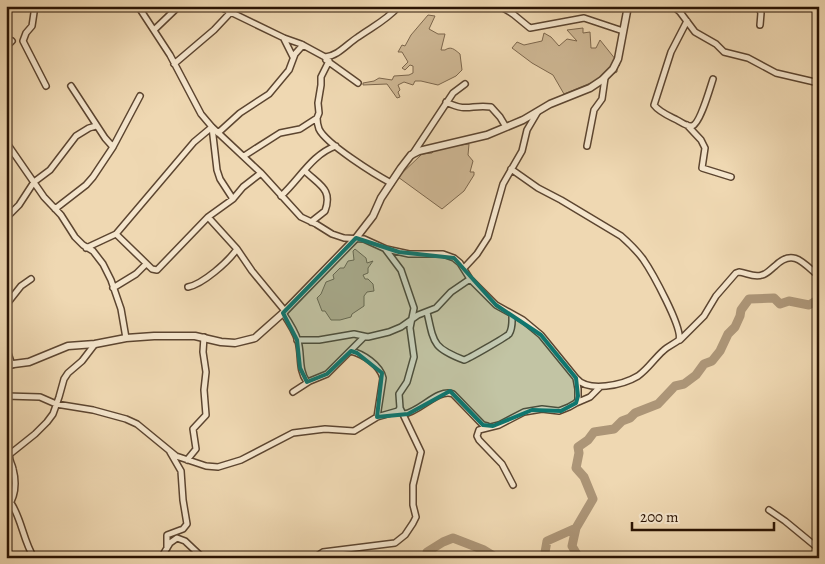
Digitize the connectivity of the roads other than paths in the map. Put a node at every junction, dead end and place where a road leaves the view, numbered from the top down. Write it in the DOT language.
graph roads {
  1 [pos="35,6"];
  2 [pos="138,6"];
  3 [pos="180,6"];
  4 [pos="218,6"];
  5 [pos="398,6"];
  6 [pos="500,6"];
  7 [pos="628,6"];
  8 [pos="673,6"];
  9 [pos="758,6"];
  10 [pos="230,13"];
  11 [pos="686,21"];
  12 [pos="760,25"];
  13 [pos="154,30"];
  14 [pos="623,32"];
  15 [pos="284,38"];
  16 [pos="12,42"];
  17 [pos="303,45"];
  18 [pos="6,47"];
  19 [pos="294,57"];
  20 [pos="322,57"];
  21 [pos="329,61"];
  22 [pos="174,64"];
  23 [pos="605,78"];
  24 [pos="713,79"];
  25 [pos="358,83"];
  26 [pos="819,83"];
  27 [pos="465,84"];
  28 [pos="46,86"];
  29 [pos="71,86"];
  30 [pos="140,96"];
  31 [pos="446,102"];
  32 [pos="538,111"];
  33 [pos="317,118"];
  34 [pos="686,125"];
  35 [pos="96,126"];
  36 [pos="212,127"];
  37 [pos="506,127"];
  38 [pos="218,133"];
  39 [pos="6,142"];
  40 [pos="336,146"];
  41 [pos="587,146"];
  42 [pos="113,147"];
  43 [pos="244,156"];
  44 [pos="411,156"];
  45 [pos="511,169"];
  46 [pos="305,171"];
  47 [pos="261,173"];
  48 [pos="731,177"];
  49 [pos="34,182"];
  50 [pos="391,183"];
  51 [pos="281,196"];
  52 [pos="233,199"];
  53 [pos="55,209"];
  54 [pos="208,217"];
  55 [pos="6,218"];
  56 [pos="311,222"];
  57 [pos="116,234"];
  58 [pos="356,238"];
  59 [pos="86,248"];
  60 [pos="386,249"];
  61 [pos="237,250"];
  62 [pos="146,264"];
  63 [pos="464,268"];
  64 [pos="814,272"];
  65 [pos="31,279"];
  66 [pos="470,279"];
  67 [pos="188,287"];
  68 [pos="113,288"];
  69 [pos="6,305"];
  70 [pos="284,312"];
  71 [pos="427,312"];
  72 [pos="512,314"];
  73 [pos="411,320"];
  74 [pos="204,337"];
  75 [pos="364,337"];
  76 [pos="126,338"];
  77 [pos="297,340"];
  78 [pos="679,340"];
  79 [pos="95,344"];
  80 [pos="6,348"];
  81 [pos="351,351"];
  82 [pos="9,365"];
  83 [pos="576,378"];
  84 [pos="307,382"];
  85 [pos="600,386"];
  86 [pos="293,392"];
  87 [pos="6,396"];
  88 [pos="576,403"];
  89 [pos="56,404"];
  90 [pos="400,408"];
  91 [pos="404,414"];
  92 [pos="377,417"];
  93 [pos="488,427"];
  94 [pos="169,452"];
  95 [pos="7,459"];
  96 [pos="186,460"];
  97 [pos="513,485"];
  98 [pos="11,503"];
  99 [pos="6,510"];
  100 [pos="769,510"];
  101 [pos="167,548"];
  102 [pos="819,549"];
  103 [pos="34,558"];
  104 [pos="161,558"];
  105 [pos="203,558"];
  106 [pos="314,558"];
  1 -- 28 [label="street"];
  2 -- 13 [label="street"];
  3 -- 13 [label="street"];
  4 -- 10 [label="street"];
  5 -- 20 [label="street"];
  6 -- 14 [label="street"];
  7 -- 14 [label="street"];
  8 -- 11 [label="street"];
  9 -- 12 [label="street"];
  10 -- 15 [label="street"];
  10 -- 22 [label="street"];
  11 -- 26 [label="street"];
  11 -- 34 [label="street"];
  13 -- 22 [label="street"];
  14 -- 23 [label="street"];
  15 -- 17 [label="street"];
  15 -- 19 [label="street"];
  16 -- 18 [label="street"];
  17 -- 19 [label="street"];
  17 -- 20 [label="street"];
  19 -- 38 [label="street"];
  20 -- 21 [label="street"];
  21 -- 25 [label="street"];
  21 -- 33 [label="street"];
  22 -- 36 [label="street"];
  23 -- 32 [label="street"];
  23 -- 41 [label="street"];
  24 -- 34 [label="street"];
  27 -- 31 [label="street"];
  29 -- 35 [label="street"];
  30 -- 42 [label="street"];
  31 -- 37 [label="street"];
  31 -- 44 [label="street"];
  32 -- 37 [label="street"];
  32 -- 45 [label="street"];
  33 -- 40 [label="street"];
  33 -- 43 [label="street"];
  34 -- 48 [label="street"];
  35 -- 42 [label="street"];
  35 -- 49 [label="street"];
  36 -- 38 [label="street"];
  36 -- 52 [label="street"];
  36 -- 57 [label="street"];
  37 -- 44 [label="street"];
  38 -- 43 [label="street"];
  39 -- 49 [label="street"];
  40 -- 46 [label="street"];
  40 -- 50 [label="street"];
  42 -- 53 [label="street"];
  43 -- 47 [label="street"];
  44 -- 50 [label="street"];
  45 -- 63 [label="street"];
  45 -- 78 [label="street"];
  46 -- 51 [label="street"];
  46 -- 56 [label="street"];
  47 -- 51 [label="street"];
  47 -- 52 [label="street"];
  49 -- 53 [label="street"];
  49 -- 55 [label="street"];
  50 -- 58 [label="street"];
  51 -- 56 [label="street"];
  52 -- 54 [label="street"];
  53 -- 59 [label="street"];
  54 -- 61 [label="street"];
  54 -- 62 [label="street"];
  56 -- 58 [label="street"];
  57 -- 59 [label="street"];
  57 -- 62 [label="street"];
  58 -- 60 [label="street"];
  58 -- 70 [label="street"];
  59 -- 68 [label="street"];
  60 -- 63 [label="street"];
  60 -- 73 [label="street"];
  61 -- 67 [label="street"];
  61 -- 70 [label="street"];
  62 -- 68 [label="street"];
  63 -- 66 [label="street"];
  64 -- 78 [label="street"];
  65 -- 69 [label="street"];
  66 -- 71 [label="street"];
  66 -- 72 [label="street"];
  68 -- 76 [label="street"];
  70 -- 74 [label="street"];
  70 -- 77 [label="street"];
  71 -- 72 [label="street"];
  71 -- 73 [label="street"];
  72 -- 83 [label="street"];
  73 -- 75 [label="street"];
  73 -- 90 [label="street"];
  74 -- 76 [label="street"];
  74 -- 96 [label="street"];
  75 -- 77 [label="street"];
  75 -- 81 [label="street"];
  76 -- 79 [label="street"];
  77 -- 84 [label="street"];
  78 -- 85 [label="street"];
  79 -- 82 [label="street"];
  79 -- 89 [label="street"];
  80 -- 82 [label="street"];
  81 -- 84 [label="street"];
  81 -- 92 [label="street"];
  83 -- 85 [label="street"];
  83 -- 88 [label="street"];
  84 -- 86 [label="street"];
  85 -- 88 [label="street"];
  87 -- 89 [label="street"];
  88 -- 93 [label="street"];
  89 -- 94 [label="street"];
  89 -- 95 [label="street"];
  90 -- 91 [label="street"];
  90 -- 92 [label="street"];
  91 -- 93 [label="street"];
  91 -- 106 [label="street"];
  92 -- 96 [label="street"];
  93 -- 97 [label="street"];
  94 -- 96 [label="street"];
  94 -- 101 [label="street"];
  95 -- 98 [label="street"];
  98 -- 99 [label="street"];
  98 -- 103 [label="street"];
  100 -- 102 [label="street"];
  101 -- 104 [label="street"];
  101 -- 105 [label="street"];
}
